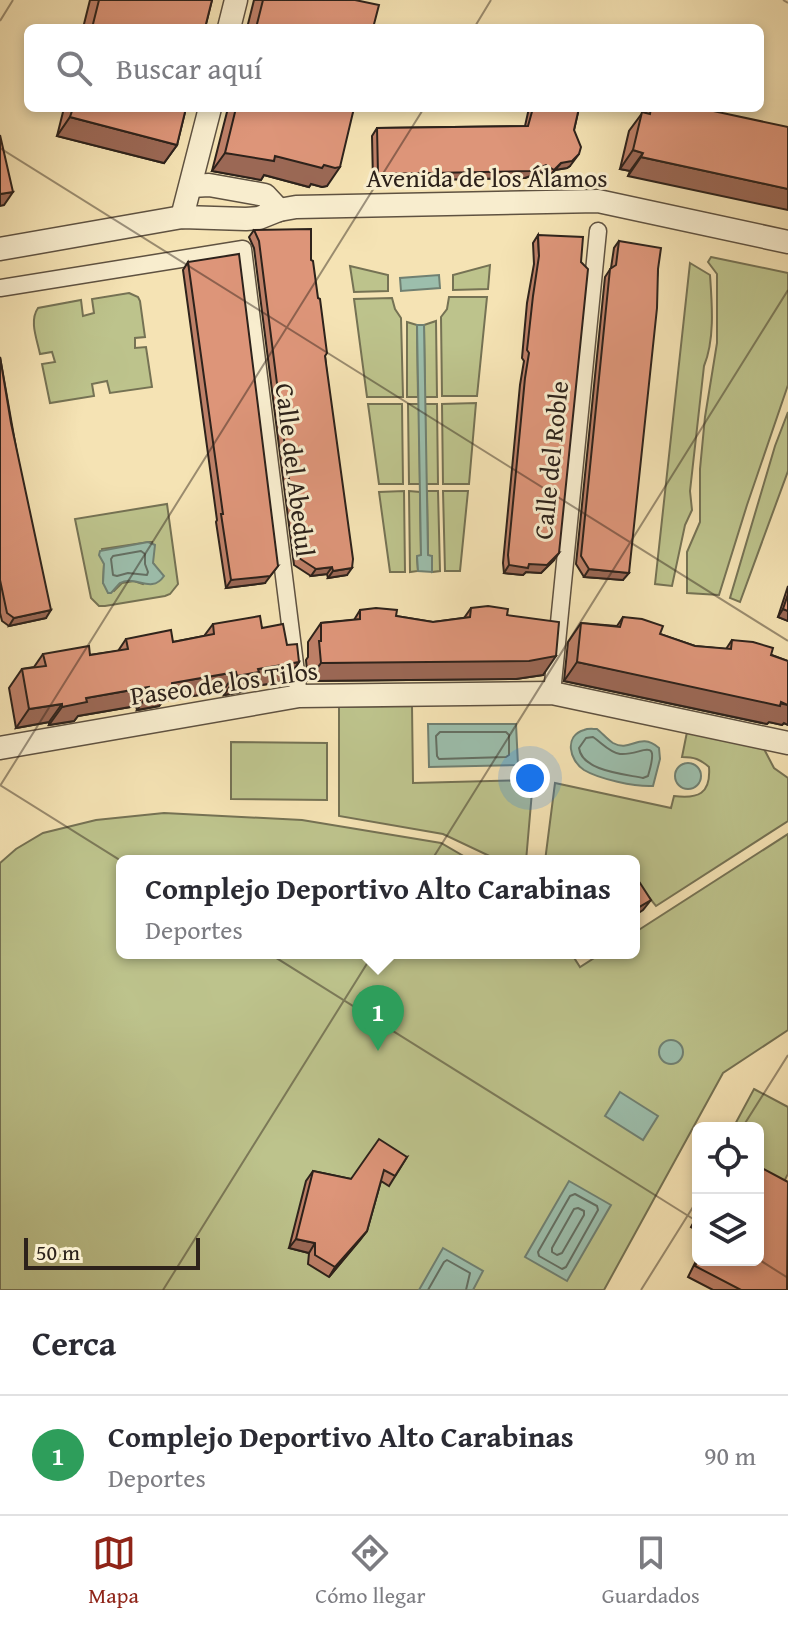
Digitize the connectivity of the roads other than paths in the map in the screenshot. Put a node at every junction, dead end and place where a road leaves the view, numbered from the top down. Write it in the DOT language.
graph roads {
  1 [pos="236,0"];
  2 [pos="230,24"];
  3 [pos="209,112"];
  4 [pos="191,186"];
  5 [pos="279,210"];
  6 [pos="182,217"];
  7 [pos="598,231"];
  8 [pos="788,242"];
  9 [pos="0,249"];
  10 [pos="0,288"];
  11 [pos="552,693"];
  12 [pos="299,696"];
  13 [pos="788,743"];
  14 [pos="0,747"];
  1 -- 2 [label="street"];
  3 -- 4 [label="street"];
  4 -- 5 [label="street"];
  4 -- 6 [label="street"];
  5 -- 6 [label="street, Avenida de los Álamos"];
  5 -- 8 [label="street, Avenida de los Álamos"];
  6 -- 9 [label="street, Avenida de los Álamos"];
  7 -- 11 [label="street, Calle del Roble"];
  10 -- 12 [label="street, Calle del Abedul"];
  11 -- 12 [label="street, Paseo de los Tilos"];
  11 -- 13 [label="street, Paseo de los Tilos"];
  12 -- 14 [label="street, Paseo de los Tilos"];
}
